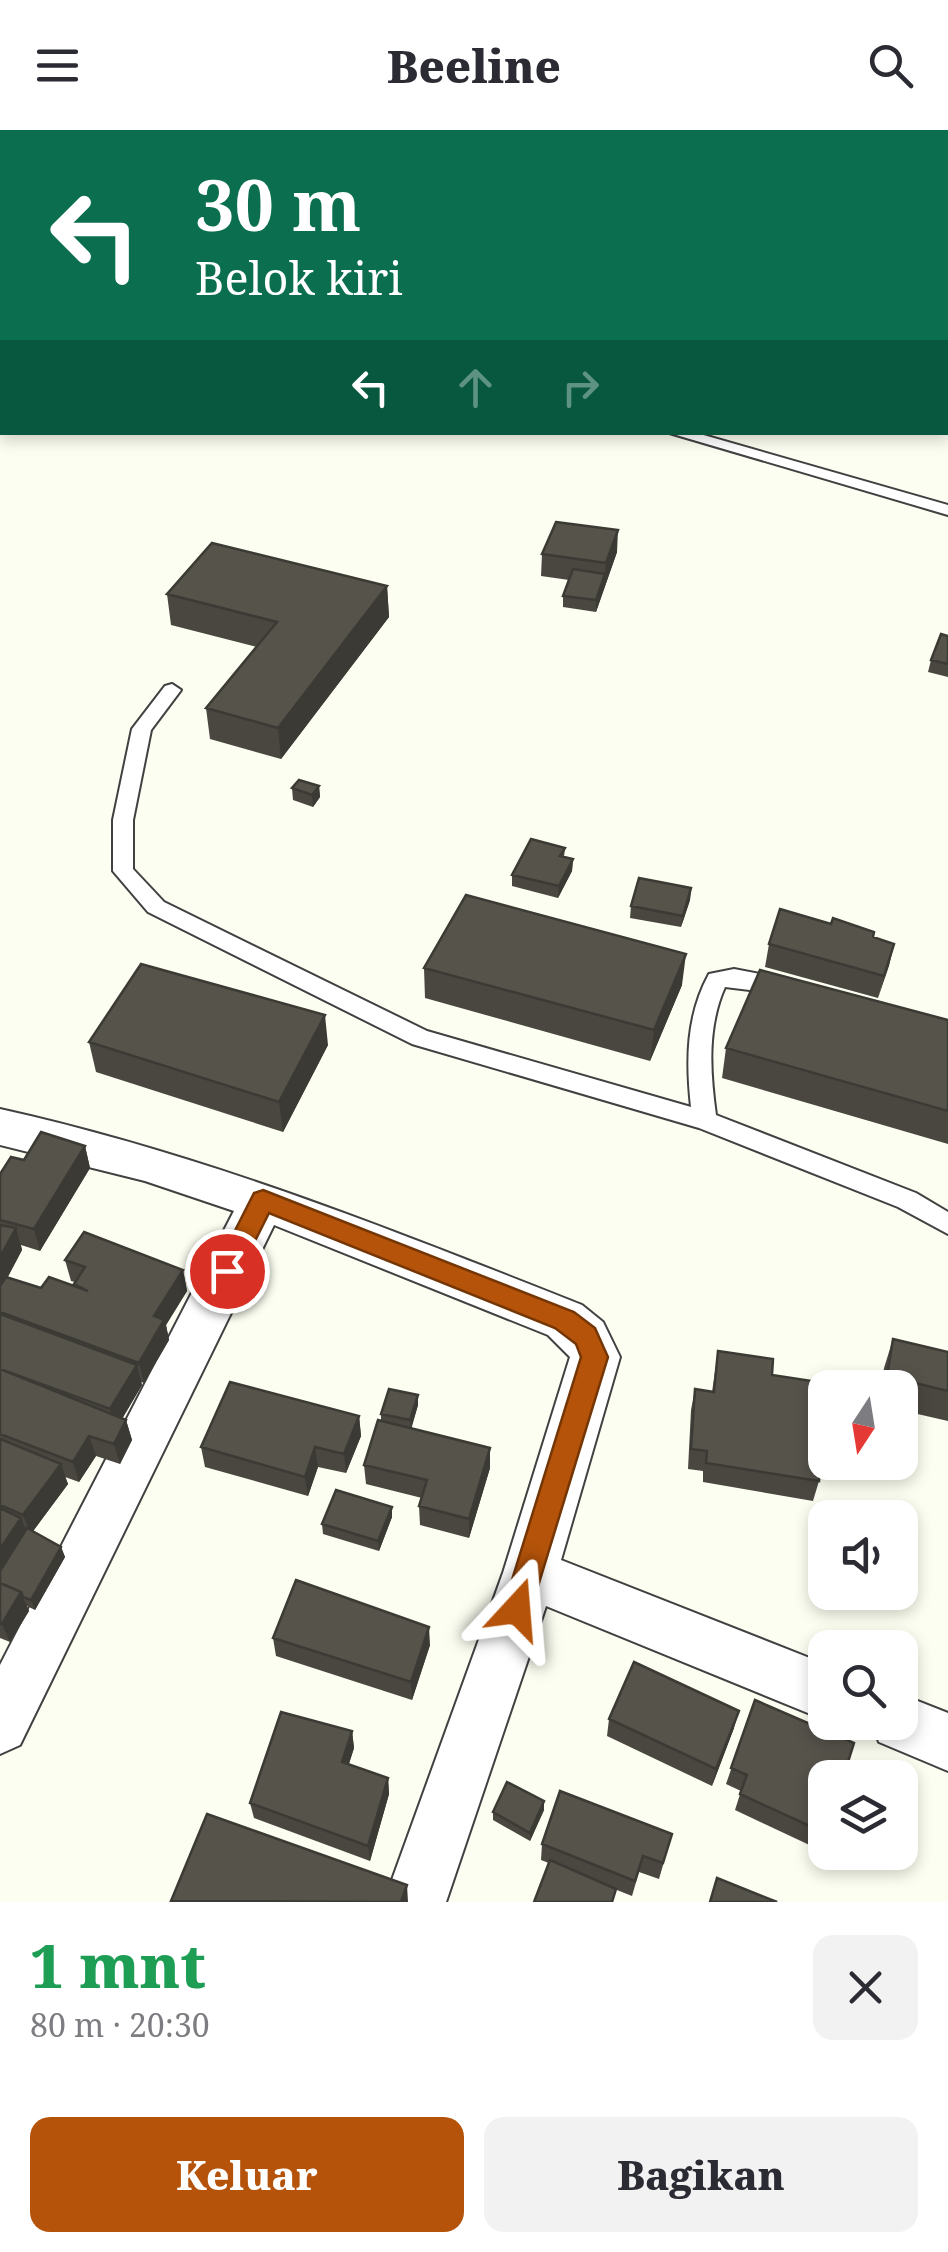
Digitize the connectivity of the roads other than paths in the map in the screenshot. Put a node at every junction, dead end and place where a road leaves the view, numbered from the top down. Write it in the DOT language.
graph roads {
  1 [pos="685,435"];
  2 [pos="948,510"];
  3 [pos="172,690"];
  4 [pos="800,988"];
  5 [pos="705,1120"];
  6 [pos="0,1127"];
  7 [pos="263,1200"];
  8 [pos="948,1224"];
  9 [pos="530,1572"];
  10 [pos="808,1685"];
  11 [pos="0,1725"];
  12 [pos="918,1730"];
  13 [pos="948,1742"];
  14 [pos="415,1902"];
  1 -- 2 [label="lane"];
  3 -- 5 [label="lane"];
  4 -- 5 [label="lane"];
  5 -- 8 [label="lane"];
  6 -- 7 [label="street"];
  7 -- 9 [label="street"];
  7 -- 11 [label="street"];
  9 -- 10 [label="street"];
  9 -- 14 [label="street"];
  12 -- 13 [label="street"];
}
